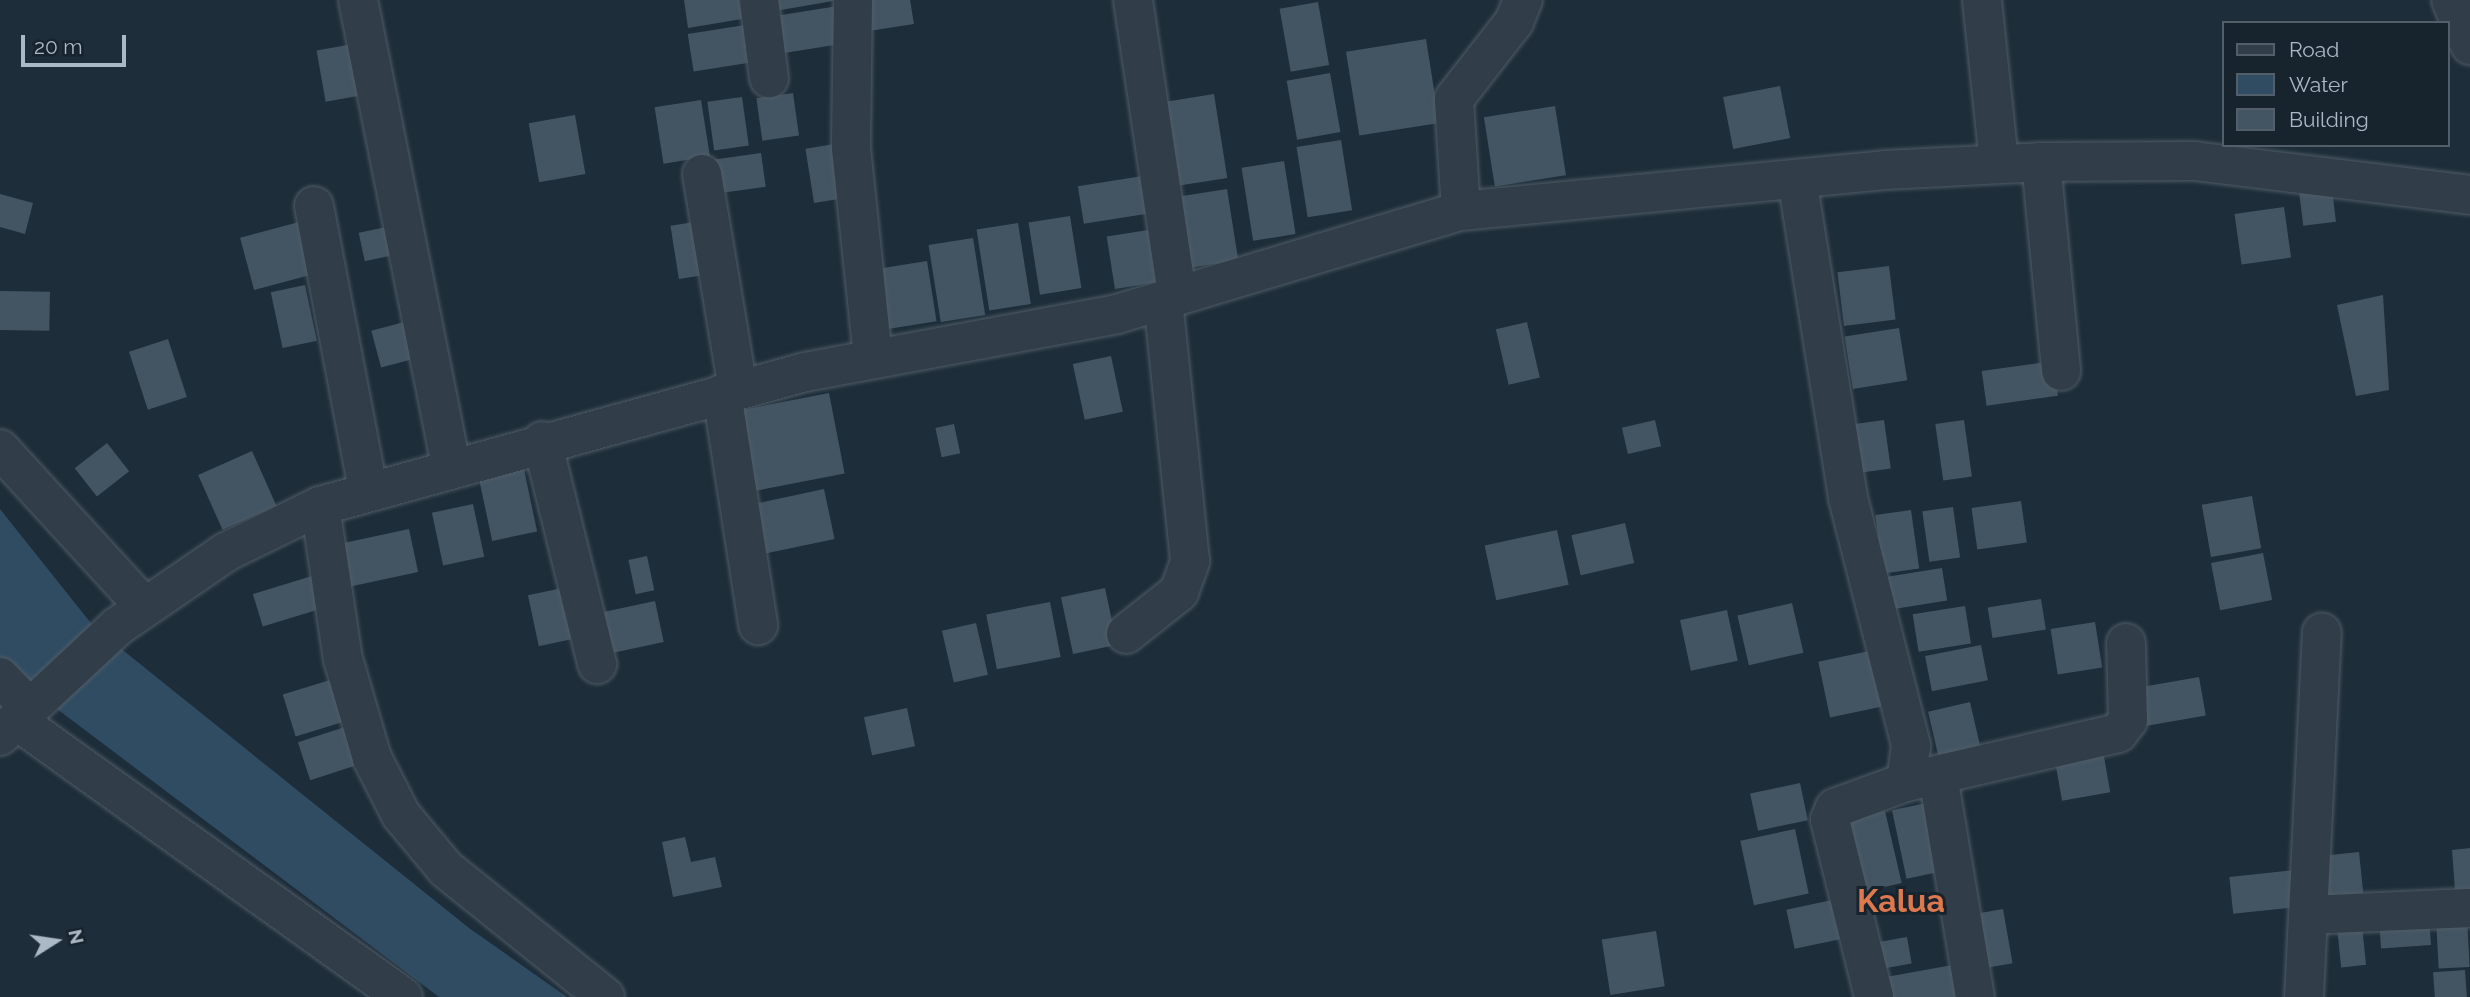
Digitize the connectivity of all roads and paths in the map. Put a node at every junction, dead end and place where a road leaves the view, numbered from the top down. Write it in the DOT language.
graph roads {
  1 [pos="358,0"];
  2 [pos="759,0"];
  3 [pos="853,0"];
  4 [pos="1133,0"];
  5 [pos="1523,0"];
  6 [pos="1982,0"];
  7 [pos="2451,0"];
  8 [pos="2470,45"];
  9 [pos="769,78"];
  10 [pos="2041,162"];
  11 [pos="1999,163"];
  12 [pos="702,174"];
  13 [pos="1797,179"];
  14 [pos="2470,195"];
  15 [pos="314,206"];
  16 [pos="1461,211"];
  17 [pos="1170,298"];
  18 [pos="873,358"];
  19 [pos="2061,371"];
  20 [pos="730,392"];
  21 [pos="542,442"];
  22 [pos="0,449"];
  23 [pos="451,466"];
  24 [pos="368,489"];
  25 [pos="320,506"];
  26 [pos="131,616"];
  27 [pos="758,625"];
  28 [pos="2322,632"];
  29 [pos="1126,634"];
  30 [pos="2126,643"];
  31 [pos="597,664"];
  32 [pos="0,677"];
  33 [pos="23,712"];
  34 [pos="1922,779"];
  35 [pos="2470,908"];
  36 [pos="2309,915"];
  37 [pos="403,997"];
  38 [pos="605,997"];
  39 [pos="1874,997"];
  40 [pos="1975,997"];
  41 [pos="2304,997"];
  1 -- 23 [label="street"];
  2 -- 9 [label="street"];
  3 -- 18 [label="street"];
  4 -- 17 [label="street"];
  5 -- 16 [label="street"];
  6 -- 11 [label="street"];
  7 -- 8 [label="street"];
  10 -- 11 [label="street"];
  10 -- 14 [label="street"];
  10 -- 19 [label="street"];
  11 -- 13 [label="street"];
  12 -- 20 [label="street"];
  13 -- 16 [label="street"];
  13 -- 34 [label="street"];
  15 -- 24 [label="street"];
  16 -- 17 [label="street"];
  17 -- 18 [label="street"];
  17 -- 29 [label="street"];
  18 -- 20 [label="street"];
  20 -- 21 [label="street"];
  20 -- 27 [label="street"];
  21 -- 23 [label="street"];
  21 -- 31 [label="street"];
  22 -- 26 [label="street"];
  23 -- 24 [label="street"];
  24 -- 25 [label="street"];
  25 -- 26 [label="street"];
  25 -- 38 [label="street"];
  26 -- 33 [label="street"];
  28 -- 36 [label="street"];
  30 -- 34 [label="street"];
  32 -- 33 [label="street"];
  33 -- 37 [label="street"];
  34 -- 39 [label="street"];
  34 -- 40 [label="street"];
  35 -- 36 [label="street"];
  36 -- 41 [label="street"];
}
